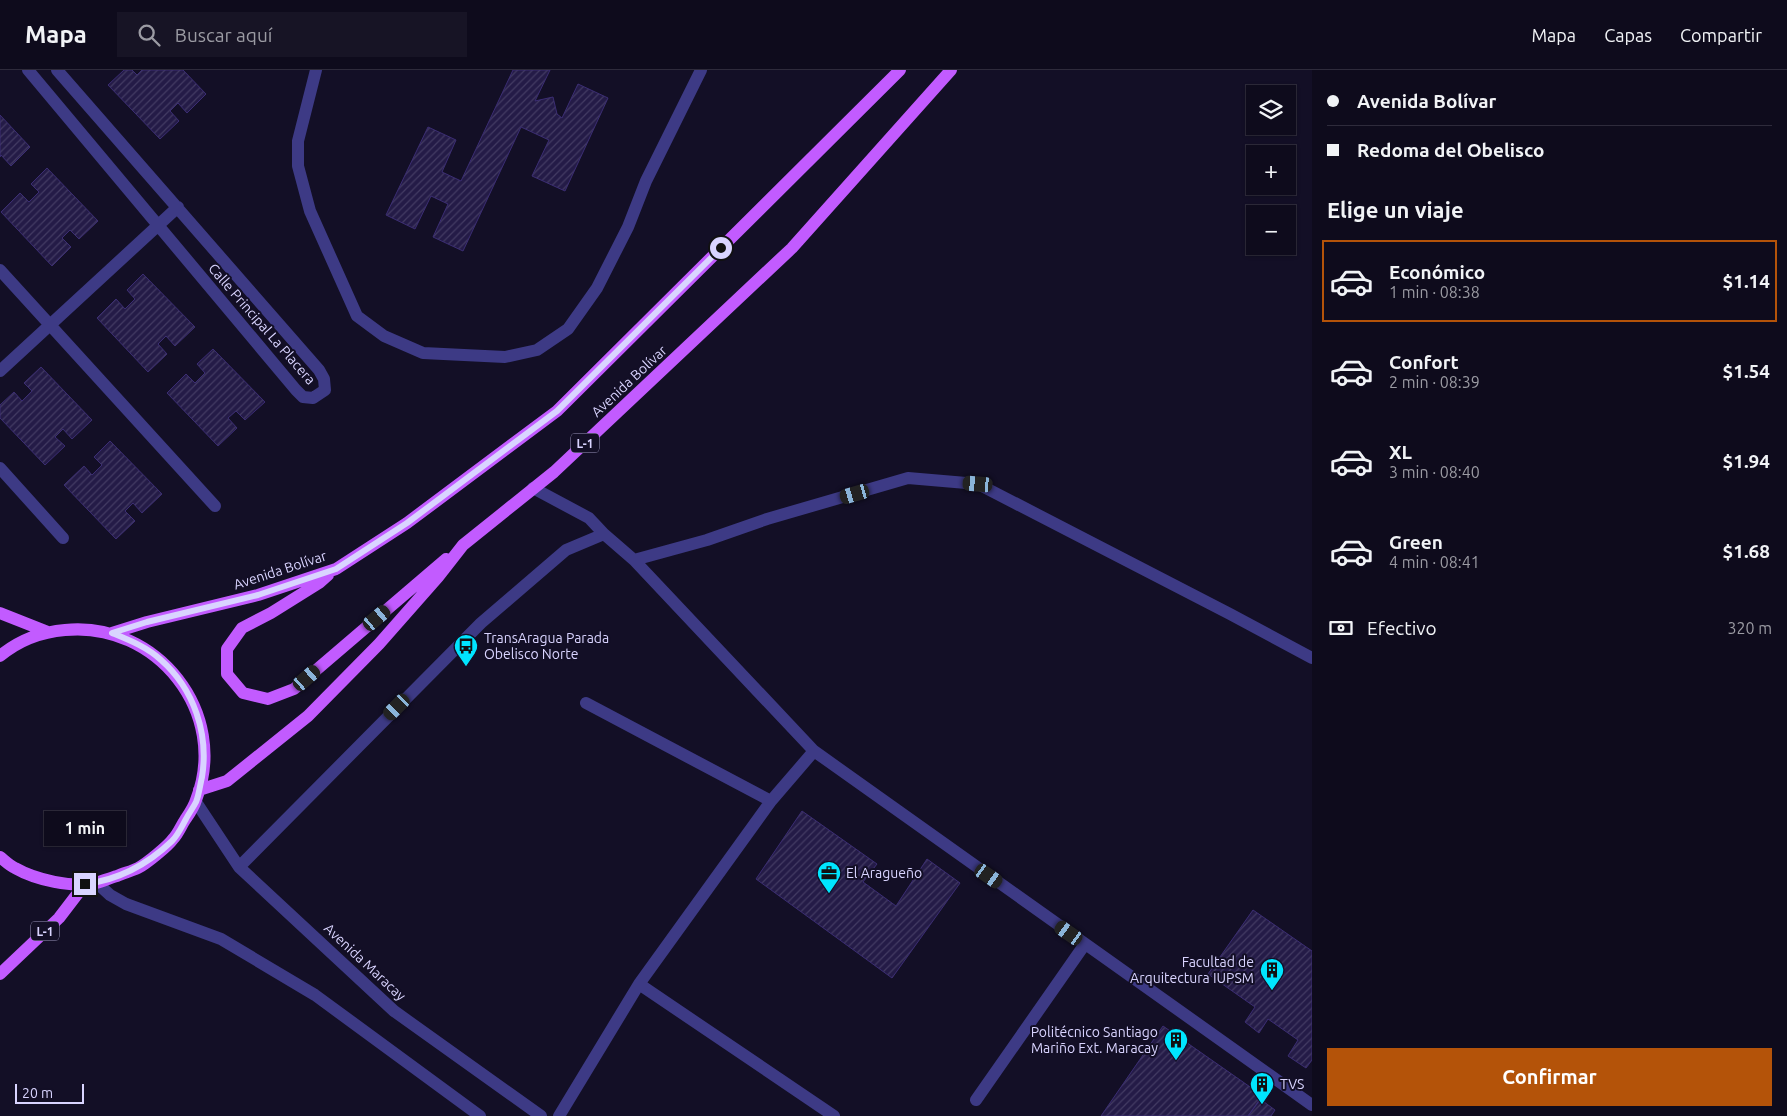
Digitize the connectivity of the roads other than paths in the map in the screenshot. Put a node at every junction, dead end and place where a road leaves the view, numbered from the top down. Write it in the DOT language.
graph roads {
  1 [pos="28,70"];
  2 [pos="57,70"];
  3 [pos="316,70"];
  4 [pos="701,70"];
  5 [pos="950,70"];
  6 [pos="899,71"];
  7 [pos="178,207"];
  8 [pos="157,225"];
  9 [pos="0,270"];
  10 [pos="50,325"];
  11 [pos="0,371"];
  12 [pos="0,468"];
  13 [pos="534,488"];
  14 [pos="215,506"];
  15 [pos="604,534"];
  16 [pos="63,538"];
  17 [pos="462,544"];
  18 [pos="634,560"];
  19 [pos="336,569"];
  20 [pos="0,613"];
  21 [pos="48,632"];
  22 [pos="112,633"];
  23 [pos="0,656"];
  24 [pos="1312,658"];
  25 [pos="586,703"];
  26 [pos="814,751"];
  27 [pos="198,796"];
  28 [pos="771,801"];
  29 [pos="0,857"];
  30 [pos="239,867"];
  31 [pos="91,883"];
  32 [pos="1085,944"];
  33 [pos="0,974"];
  34 [pos="639,984"];
  35 [pos="976,1100"];
  36 [pos="1312,1105"];
  37 [pos="480,1116"];
  38 [pos="541,1116"];
  39 [pos="559,1116"];
  40 [pos="834,1116"];
  1 -- 8 [label="street, Calle Principal La Placera"];
  2 -- 7 [label="street, Calle Principal La Placera"];
  3 -- 4 [label="street"];
  5 -- 13 [label="main road, Avenida Bolívar / L-1"];
  6 -- 19 [label="main road, Avenida Bolívar"];
  7 -- 8 [label="street"];
  7 -- 8 [label="street, Calle Principal La Placera"];
  8 -- 10 [label="street"];
  9 -- 10 [label="street"];
  10 -- 11 [label="street"];
  10 -- 14 [label="street"];
  12 -- 16 [label="street"];
  13 -- 15 [label="street"];
  13 -- 17 [label="main road, Avenida Bolívar / L-1"];
  15 -- 18 [label="street"];
  15 -- 30 [label="street"];
  17 -- 19 [label="main road"];
  17 -- 27 [label="main road, Avenida Bolívar / L-1"];
  18 -- 24 [label="street"];
  18 -- 26 [label="street"];
  19 -- 22 [label="main road, Avenida Bolívar"];
  20 -- 21 [label="main road"];
  21 -- 22 [label="main road"];
  21 -- 23 [label="main road"];
  22 -- 27 [label="main road"];
  25 -- 28 [label="street"];
  26 -- 28 [label="street"];
  26 -- 32 [label="street"];
  27 -- 30 [label="street, Avenida Maracay"];
  27 -- 31 [label="main road"];
  28 -- 34 [label="street"];
  29 -- 31 [label="main road"];
  30 -- 38 [label="street, Avenida Maracay"];
  31 -- 33 [label="main road, L-1"];
  31 -- 37 [label="street"];
  32 -- 35 [label="street"];
  32 -- 36 [label="street"];
  34 -- 39 [label="street"];
  34 -- 40 [label="street"];
}
